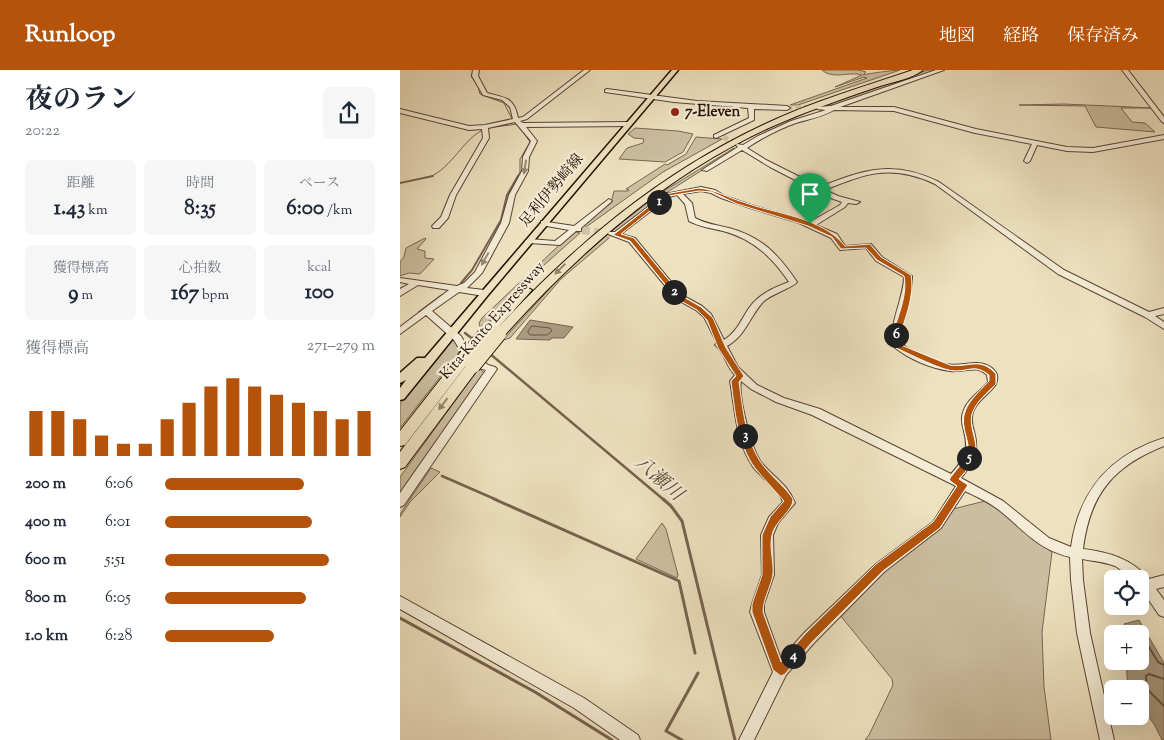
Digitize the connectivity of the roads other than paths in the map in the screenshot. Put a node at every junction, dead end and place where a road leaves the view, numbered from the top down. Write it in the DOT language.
graph roads {
  1 [pos="476,70"];
  2 [pos="587,70"];
  3 [pos="675,70"];
  4 [pos="908,70"];
  5 [pos="920,70"];
  6 [pos="941,70"];
  7 [pos="1127,73"];
  8 [pos="607,91"];
  9 [pos="651,98"];
  10 [pos="751,108"];
  11 [pos="786,108"];
  12 [pos="819,108"];
  13 [pos="829,109"];
  14 [pos="400,111"];
  15 [pos="1164,120"];
  16 [pos="520,123"];
  17 [pos="628,124"];
  18 [pos="485,127"];
  19 [pos="720,136"];
  20 [pos="1164,137"];
  21 [pos="1035,143"];
  22 [pos="740,147"];
  23 [pos="1027,161"];
  24 [pos="705,170"];
  25 [pos="819,190"];
  26 [pos="679,194"];
  27 [pos="609,201"];
  28 [pos="845,202"];
  29 [pos="856,202"];
  30 [pos="544,224"];
  31 [pos="810,224"];
  32 [pos="436,226"];
  33 [pos="578,229"];
  34 [pos="529,241"];
  35 [pos="400,280"];
  36 [pos="416,283"];
  37 [pos="459,290"];
  38 [pos="400,293"];
  39 [pos="484,293"];
  40 [pos="426,311"];
  41 [pos="1164,311"];
  42 [pos="1148,315"];
  43 [pos="1164,326"];
  44 [pos="400,331"];
  45 [pos="494,332"];
  46 [pos="452,333"];
  47 [pos="720,345"];
  48 [pos="468,363"];
  49 [pos="740,376"];
  50 [pos="400,379"];
  51 [pos="400,396"];
  52 [pos="400,441"];
  53 [pos="1164,442"];
  54 [pos="400,463"];
  55 [pos="958,482"];
  56 [pos="400,502"];
  57 [pos="1076,553"];
  58 [pos="1132,570"];
  59 [pos="1164,580"];
  60 [pos="1149,585"];
  61 [pos="1149,587"];
  62 [pos="400,602"];
  63 [pos="1164,612"];
  64 [pos="781,670"];
  65 [pos="633,740"];
  66 [pos="746,740"];
  67 [pos="1107,740"];
  1 -- 16 [label="street"];
  2 -- 16 [label="street"];
  3 -- 9 [label="main road, 足利伊勢崎線"];
  4 -- 45 [label="highway, Kita-Kanto Expressway"];
  5 -- 45 [label="highway, Kita-Kanto Expressway, one-way"];
  6 -- 13 [label="street"];
  7 -- 15 [label="street"];
  8 -- 9 [label="street"];
  9 -- 10 [label="street"];
  9 -- 17 [label="main road, 足利伊勢崎線"];
  10 -- 11 [label="street"];
  10 -- 19 [label="street"];
  12 -- 13 [label="street"];
  13 -- 21 [label="street"];
  13 -- 22 [label="street"];
  14 -- 18 [label="street"];
  16 -- 17 [label="street"];
  16 -- 18 [label="street"];
  16 -- 37 [label="street, one-way"];
  17 -- 30 [label="main road, 足利伊勢崎線"];
  18 -- 32 [label="street"];
  20 -- 21 [label="street"];
  21 -- 23 [label="street"];
  22 -- 24 [label="street"];
  22 -- 25 [label="street"];
  25 -- 28 [label="street"];
  25 -- 42 [label="street"];
  26 -- 31 [label="street"];
  26 -- 47 [label="street"];
  26 -- 47 [label="street"];
  27 -- 33 [label="street"];
  28 -- 29 [label="street"];
  28 -- 31 [label="street"];
  30 -- 33 [label="street"];
  30 -- 34 [label="main road, 足利伊勢崎線"];
  31 -- 55 [label="street"];
  33 -- 34 [label="street"];
  34 -- 39 [label="main road, 足利伊勢崎線"];
  35 -- 36 [label="street"];
  36 -- 37 [label="street"];
  36 -- 38 [label="street"];
  37 -- 39 [label="street"];
  37 -- 40 [label="street"];
  39 -- 46 [label="main road, 足利伊勢崎線"];
  40 -- 44 [label="street"];
  40 -- 46 [label="street"];
  41 -- 42 [label="street"];
  42 -- 43 [label="street"];
  45 -- 48 [label="highway, Kita-Kanto Expressway, bridge"];
  46 -- 50 [label="main road, 足利伊勢崎線"];
  46 -- 51 [label="main road, 足利伊勢崎線"];
  46 -- 56 [label="street"];
  47 -- 49 [label="street"];
  48 -- 52 [label="highway, Kita-Kanto Expressway"];
  48 -- 54 [label="highway, Kita-Kanto Expressway, one-way"];
  49 -- 55 [label="street"];
  49 -- 64 [label="street"];
  53 -- 57 [label="street"];
  55 -- 57 [label="street"];
  55 -- 64 [label="street"];
  57 -- 58 [label="street"];
  57 -- 67 [label="street"];
  59 -- 60 [label="street"];
  61 -- 63 [label="street"];
  62 -- 65 [label="street"];
  64 -- 66 [label="street"];
}
